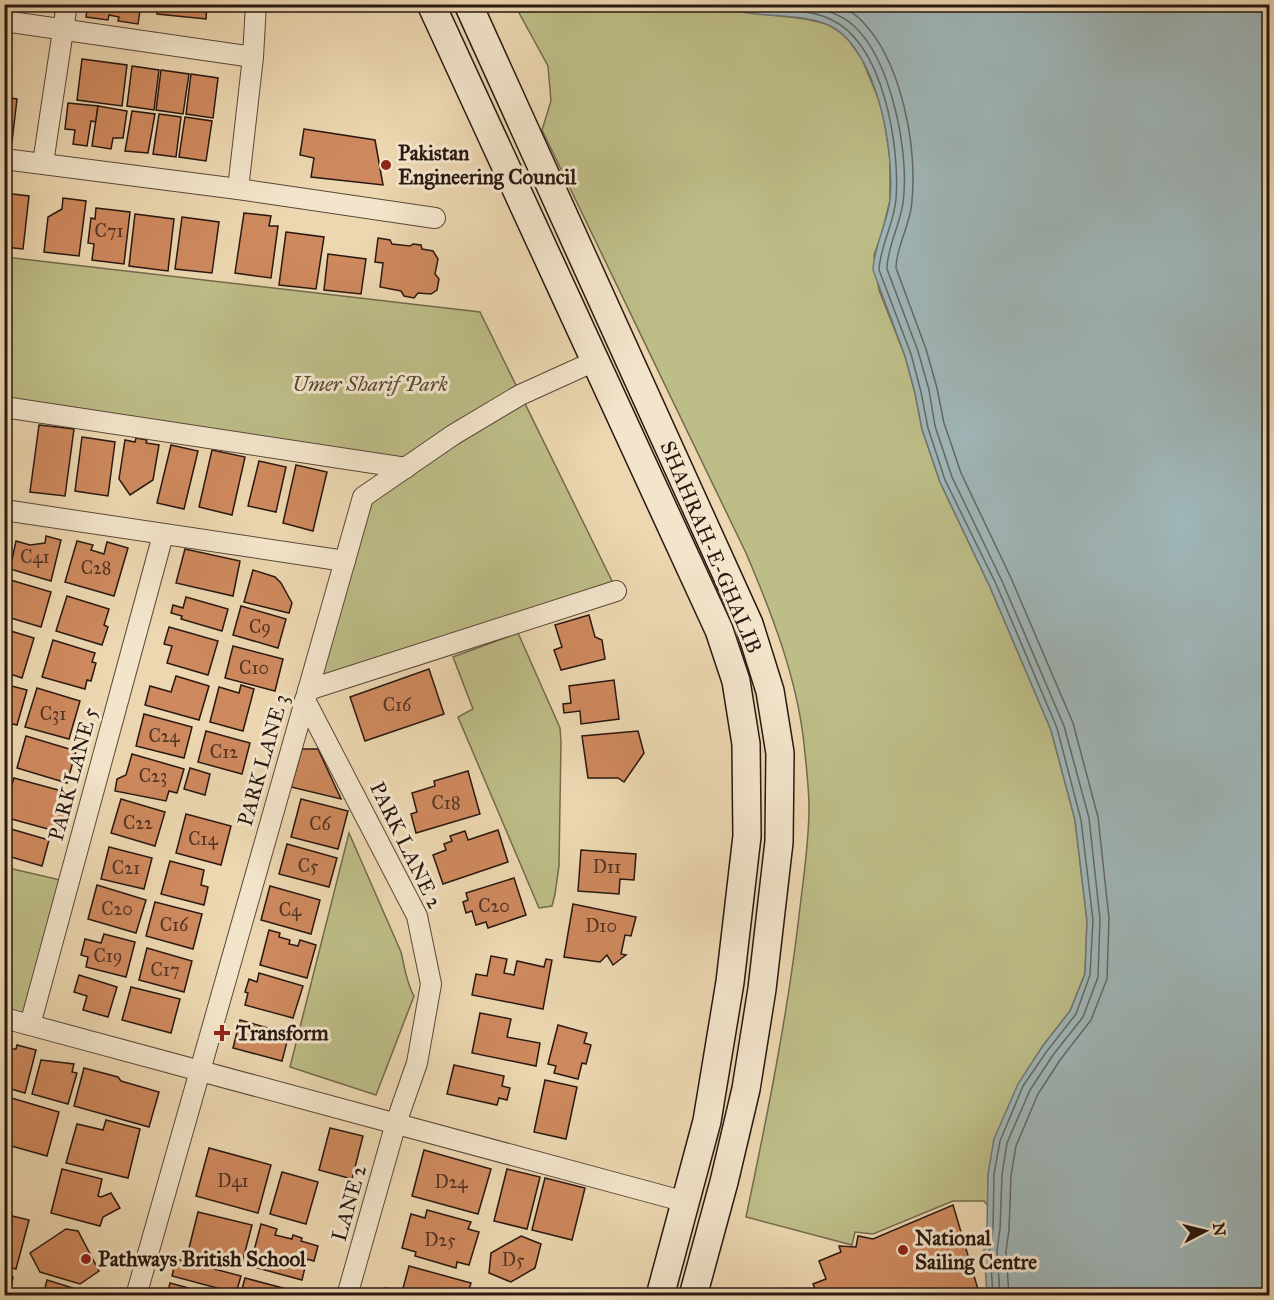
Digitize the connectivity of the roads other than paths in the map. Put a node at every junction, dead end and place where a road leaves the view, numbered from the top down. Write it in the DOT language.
graph roads {
  1 [pos="68,4"];
  2 [pos="256,4"];
  3 [pos="431,4"];
  4 [pos="468,4"];
  5 [pos="4,21"];
  6 [pos="64,31"];
  7 [pos="253,57"];
  8 [pos="4,159"];
  9 [pos="43,163"];
  10 [pos="238,189"];
  11 [pos="435,218"];
  12 [pos="595,361"];
  13 [pos="4,407"];
  14 [pos="406,468"];
  15 [pos="4,510"];
  16 [pos="163,535"];
  17 [pos="345,561"];
  18 [pos="616,591"];
  19 [pos="307,695"];
  20 [pos="4,1018"];
  21 [pos="30,1025"];
  22 [pos="200,1071"];
  23 [pos="708,1115"];
  24 [pos="396,1123"];
  25 [pos="737,1125"];
  26 [pos="699,1155"];
  27 [pos="730,1159"];
  28 [pos="686,1202"];
  29 [pos="136,1296"];
  30 [pos="347,1296"];
  31 [pos="660,1296"];
  32 [pos="693,1296"];
  1 -- 6 [label="street"];
  2 -- 7 [label="street"];
  3 -- 12 [label="main road, SHAHRAH-E-GHALIB"];
  4 -- 25 [label="main road, SHAHRAH-E-GHALIB"];
  5 -- 6 [label="street"];
  6 -- 7 [label="street"];
  6 -- 9 [label="street"];
  7 -- 10 [label="street"];
  8 -- 9 [label="street"];
  9 -- 10 [label="street"];
  10 -- 11 [label="street"];
  12 -- 14 [label="street, PARK LANE 3"];
  12 -- 23 [label="main road, SHAHRAH-E-GHALIB"];
  13 -- 14 [label="street"];
  14 -- 17 [label="street, PARK LANE 3"];
  15 -- 16 [label="street"];
  16 -- 17 [label="street"];
  16 -- 21 [label="street, PARK LANE 5"];
  17 -- 19 [label="street, PARK LANE 3"];
  18 -- 19 [label="street"];
  19 -- 22 [label="street, PARK LANE 3"];
  19 -- 24 [label="street, PARK LANE 2"];
  20 -- 21 [label="street"];
  21 -- 22 [label="street"];
  22 -- 24 [label="street"];
  22 -- 29 [label="street, PARK LANE 3"];
  23 -- 25 [label="main road"];
  23 -- 26 [label="main road, SHAHRAH-E-GHALIB"];
  24 -- 28 [label="street"];
  24 -- 30 [label="street, LANE 2"];
  25 -- 27 [label="main road, SHAHRAH-E-GHALIB"];
  26 -- 27 [label="main road"];
  26 -- 28 [label="main road, SHAHRAH-E-GHALIB"];
  27 -- 32 [label="main road"];
  28 -- 31 [label="main road"];
}
